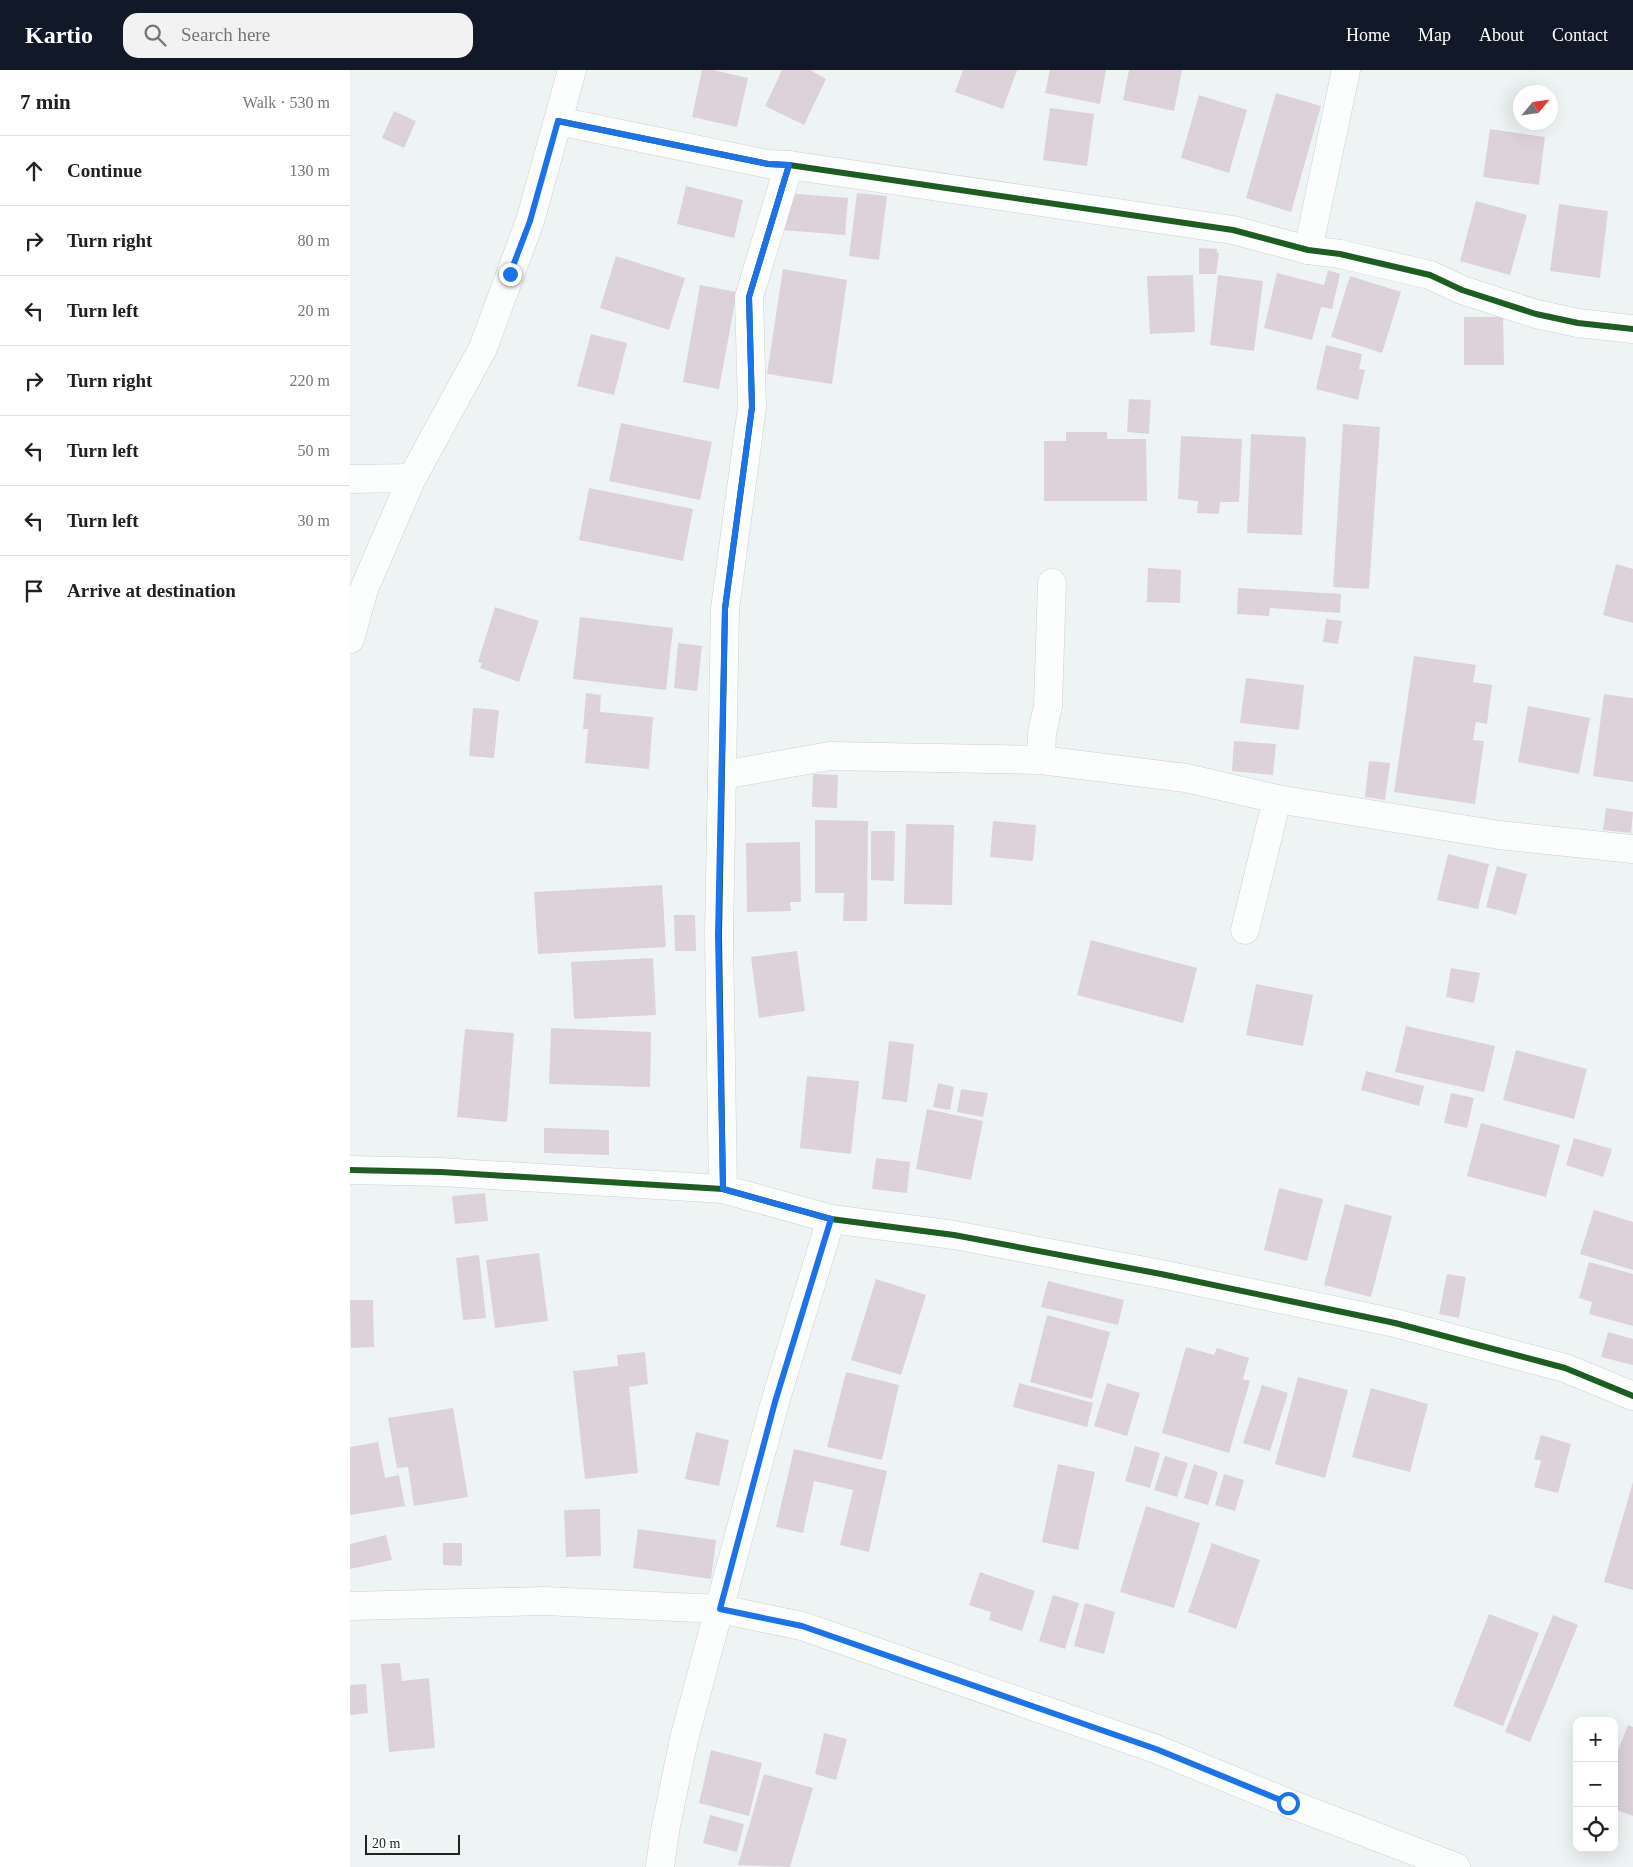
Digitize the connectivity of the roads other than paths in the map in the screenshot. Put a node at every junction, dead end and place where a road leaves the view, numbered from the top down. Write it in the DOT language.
graph roads {
  1 [pos="572,70"];
  2 [pos="1346,70"];
  3 [pos="558,121"];
  4 [pos="789,165"];
  5 [pos="1308,250"];
  6 [pos="1633,329"];
  7 [pos="412,478"];
  8 [pos="350,479"];
  9 [pos="1052,583"];
  10 [pos="350,639"];
  11 [pos="1041,760"];
  12 [pos="723,775"];
  13 [pos="1277,799"];
  14 [pos="1633,849"];
  15 [pos="1245,930"];
  16 [pos="350,1170"];
  17 [pos="723,1189"];
  18 [pos="831,1219"];
  19 [pos="1633,1396"];
  20 [pos="350,1606"];
  21 [pos="720,1609"];
  22 [pos="660,1867"];
  23 [pos="1456,1867"];
  1 -- 3 [label="street"];
  2 -- 5 [label="street"];
  3 -- 4 [label="street"];
  3 -- 7 [label="street"];
  4 -- 5 [label="street"];
  4 -- 12 [label="street"];
  5 -- 6 [label="street"];
  7 -- 8 [label="street"];
  7 -- 10 [label="street"];
  9 -- 11 [label="street"];
  11 -- 12 [label="street"];
  11 -- 13 [label="street"];
  12 -- 17 [label="street"];
  13 -- 14 [label="street"];
  13 -- 15 [label="street"];
  16 -- 17 [label="street"];
  17 -- 18 [label="street"];
  18 -- 19 [label="street"];
  18 -- 21 [label="street"];
  20 -- 21 [label="street"];
  21 -- 22 [label="street"];
  21 -- 23 [label="street"];
}
